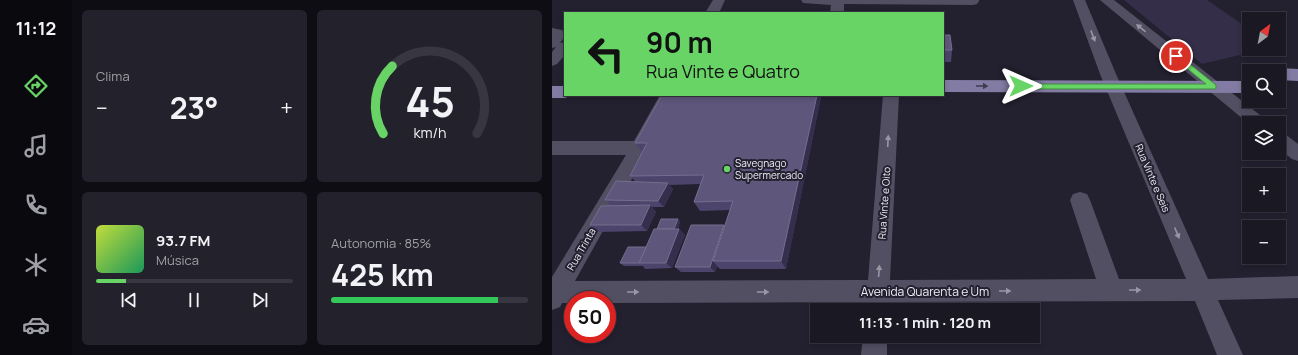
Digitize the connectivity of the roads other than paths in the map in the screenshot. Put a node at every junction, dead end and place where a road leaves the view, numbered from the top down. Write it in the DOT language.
graph roads {
  1 [pos="719,0"];
  2 [pos="807,0"];
  3 [pos="1079,0"];
  4 [pos="1106,0"];
  5 [pos="973,1"];
  6 [pos="838,5"];
  7 [pos="895,5"];
  8 [pos="878,7"];
  9 [pos="713,12"];
  10 [pos="552,26"];
  11 [pos="564,26"];
  12 [pos="552,32"];
  13 [pos="552,44"];
  14 [pos="564,47"];
  15 [pos="552,61"];
  16 [pos="944,74"];
  17 [pos="1199,74"];
  18 [pos="1242,74"];
  19 [pos="1286,74"];
  20 [pos="1298,75"];
  21 [pos="552,78"];
  22 [pos="564,78"];
  23 [pos="1111,80"];
  24 [pos="944,86"];
  25 [pos="1213,87"];
  26 [pos="1242,87"];
  27 [pos="1286,87"];
  28 [pos="1298,87"];
  29 [pos="552,92"];
  30 [pos="564,92"];
  31 [pos="667,96"];
  32 [pos="891,96"];
  33 [pos="1250,116"];
  34 [pos="1286,145"];
  35 [pos="552,148"];
  36 [pos="639,148"];
  37 [pos="1298,154"];
  38 [pos="1080,200"];
  39 [pos="1298,286"];
  40 [pos="1111,290"];
  41 [pos="1201,290"];
  42 [pos="553,294"];
  43 [pos="877,301"];
  44 [pos="875,343"];
  45 [pos="874,355"];
  46 [pos="1230,355"];
  1 -- 9 [label="street"];
  2 -- 6 [label="street"];
  3 -- 23 [label="street, Rua Vinte e Seis, one-way"];
  17 -- 4 [label="street, one-way"];
  5 -- 7 [label="street"];
  6 -- 8 [label="street"];
  7 -- 8 [label="street"];
  10 -- 11 [label="street"];
  12 -- 13 [label="street"];
  14 -- 15 [label="street"];
  16 -- 23 [label="main road"];
  17 -- 18 [label="main road"];
  17 -- 23 [label="main road"];
  17 -- 25 [label="street"];
  19 -- 20 [label="main road"];
  21 -- 22 [label="main road"];
  24 -- 23 [label="main road, one-way"];
  23 -- 25 [label="main road"];
  23 -- 41 [label="street, Rua Vinte e Seis, one-way"];
  25 -- 26 [label="main road"];
  25 -- 33 [label="street"];
  27 -- 28 [label="main road"];
  29 -- 30 [label="main road"];
  31 -- 36 [label="street, Rua Trinta"];
  43 -- 32 [label="street, Rua Vinte e Oito, one-way"];
  34 -- 37 [label="street"];
  35 -- 36 [label="street"];
  36 -- 42 [label="street, Rua Trinta"];
  38 -- 40 [label="street"];
  39 -- 41 [label="street, Avenida Quarenta e Um"];
  40 -- 41 [label="street, Avenida Quarenta e Um, one-way"];
  43 -- 40 [label="street, Avenida Quarenta e Um, one-way"];
  41 -- 46 [label="street, Rua Vinte e Seis"];
  42 -- 43 [label="street, Avenida Quarenta e Um, one-way"];
  44 -- 45 [label="street"];
}
